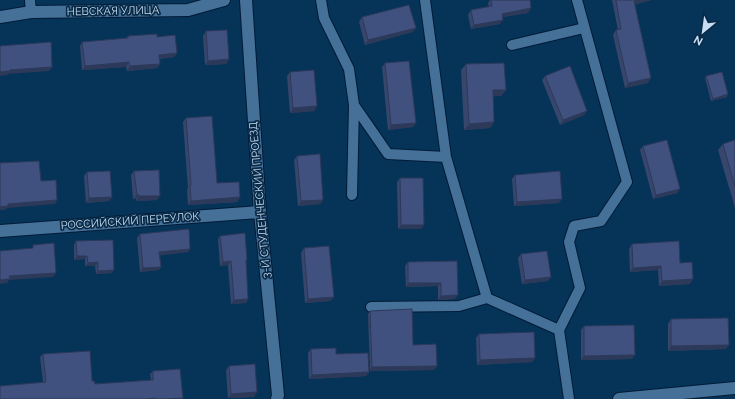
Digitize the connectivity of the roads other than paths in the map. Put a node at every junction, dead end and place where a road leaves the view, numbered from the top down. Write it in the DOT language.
graph roads {
  1 [pos="224,0"];
  2 [pos="246,0"];
  3 [pos="321,0"];
  4 [pos="425,0"];
  5 [pos="577,0"];
  6 [pos="31,6"];
  7 [pos="0,17"];
  8 [pos="584,28"];
  9 [pos="512,45"];
  10 [pos="354,105"];
  11 [pos="446,157"];
  12 [pos="352,194"];
  13 [pos="260,212"];
  14 [pos="0,231"];
  15 [pos="487,298"];
  16 [pos="371,307"];
  17 [pos="559,330"];
  18 [pos="735,388"];
  19 [pos="277,399"];
  20 [pos="569,399"];
  21 [pos="619,399"];
  1 -- 6 [label="street, НЕВСКАЯ УЛИЦА"];
  2 -- 13 [label="street, 3-Й СТУДЕНЧЕСКИЙ ПРОЕЗД"];
  3 -- 10 [label="lane"];
  4 -- 11 [label="lane"];
  5 -- 8 [label="lane"];
  6 -- 7 [label="street, НЕВСКАЯ УЛИЦА"];
  8 -- 9 [label="lane"];
  8 -- 17 [label="lane"];
  10 -- 11 [label="lane"];
  10 -- 12 [label="lane"];
  11 -- 15 [label="lane"];
  13 -- 14 [label="street, РОССИЙСКИЙ ПЕРЕУЛОК"];
  13 -- 19 [label="street, 3-Й СТУДЕНЧЕСКИЙ ПРОЕЗД"];
  15 -- 16 [label="lane"];
  15 -- 17 [label="lane"];
  17 -- 20 [label="lane"];
  18 -- 21 [label="street"];
}
